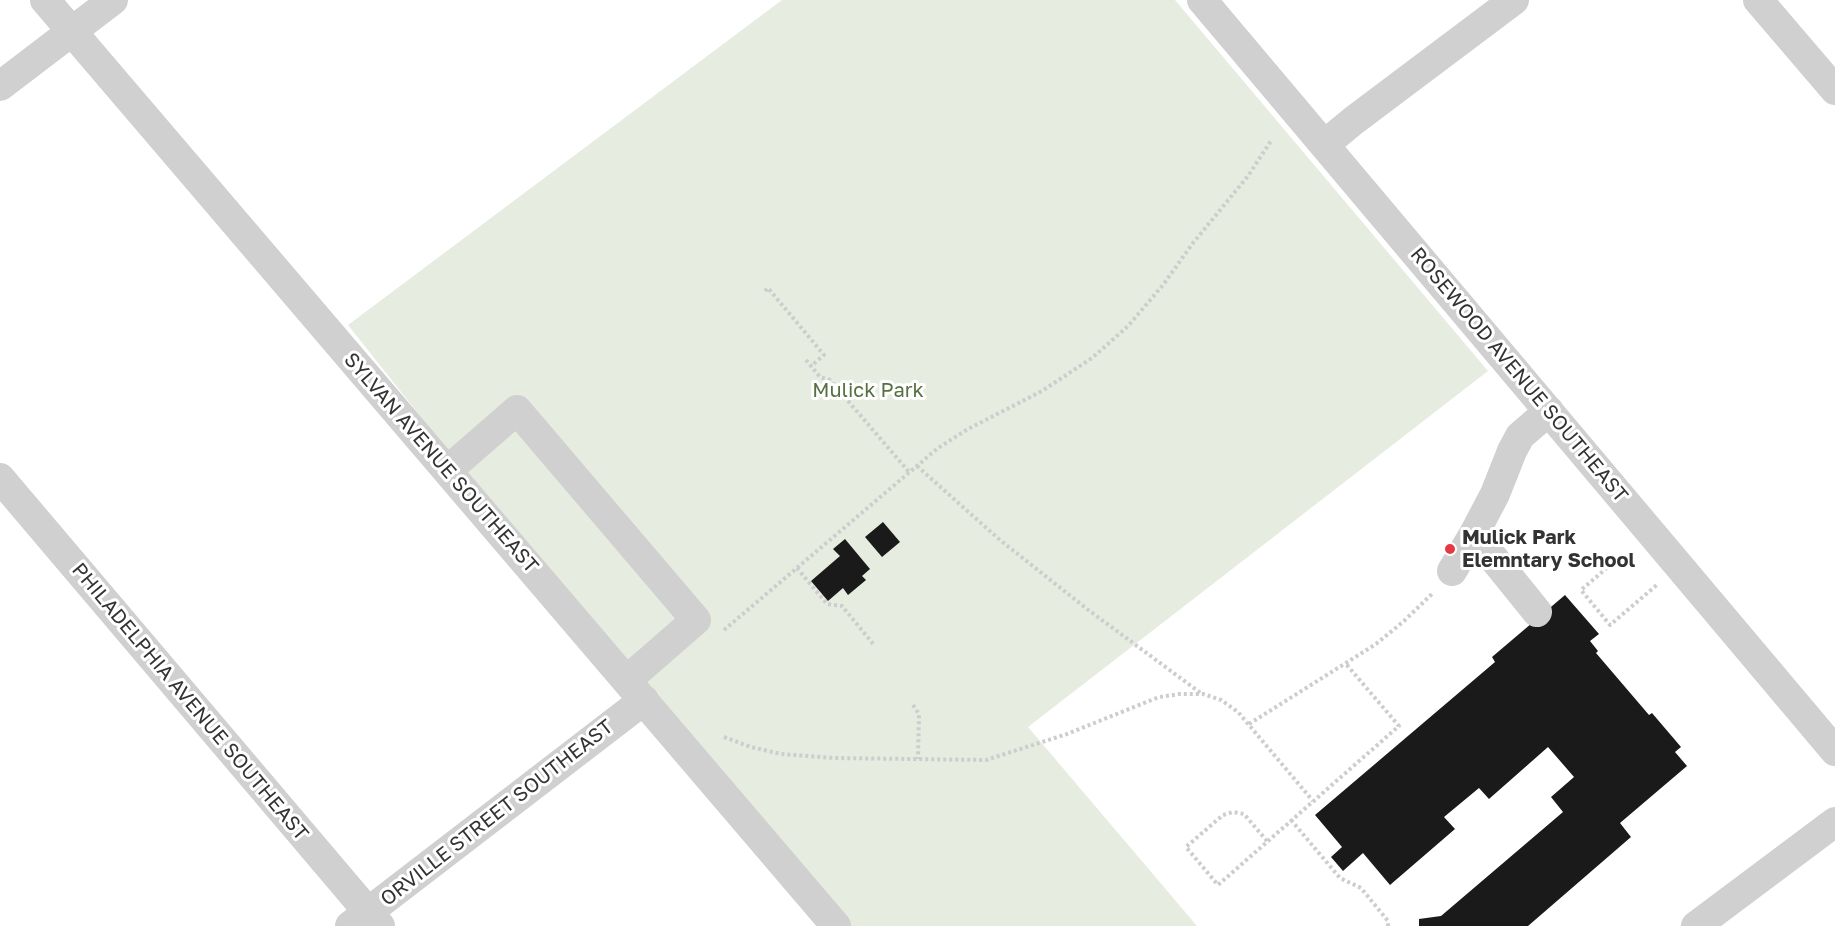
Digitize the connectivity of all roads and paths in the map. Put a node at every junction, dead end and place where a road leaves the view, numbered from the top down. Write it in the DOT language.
graph roads {
  1 [pos="45,0"];
  2 [pos="113,0"];
  3 [pos="1202,0"];
  4 [pos="1514,0"];
  5 [pos="1758,0"];
  6 [pos="72,31"];
  7 [pos="0,86"];
  8 [pos="1835,90"];
  9 [pos="1271,141"];
  10 [pos="1324,145"];
  11 [pos="765,291"];
  12 [pos="806,360"];
  13 [pos="811,366"];
  14 [pos="1549,411"];
  15 [pos="917,466"];
  16 [pos="448,470"];
  17 [pos="909,472"];
  18 [pos="0,478"];
  19 [pos="1474,534"];
  20 [pos="1621,556"];
  21 [pos="1679,566"];
  22 [pos="797,568"];
  23 [pos="1452,571"];
  24 [pos="1537,612"];
  25 [pos="716,637"];
  26 [pos="873,645"];
  27 [pos="1346,664"];
  28 [pos="635,690"];
  29 [pos="1203,694"];
  30 [pos="913,705"];
  31 [pos="1249,724"];
  32 [pos="724,737"];
  33 [pos="1835,751"];
  34 [pos="918,759"];
  35 [pos="1313,801"];
  36 [pos="1291,820"];
  37 [pos="1835,822"];
  38 [pos="1267,842"];
  39 [pos="366,921"];
  40 [pos="836,926"];
  41 [pos="1388,926"];
  42 [pos="1696,926"];
  1 -- 6 [label="street, SYLVAN AVENUE SOUTHEAST"];
  2 -- 6 [label="street"];
  3 -- 10 [label="street, ROSEWOOD AVENUE SOUTHEAST"];
  4 -- 10 [label="street"];
  5 -- 8 [label="street"];
  6 -- 7 [label="street"];
  6 -- 16 [label="street, SYLVAN AVENUE SOUTHEAST"];
  9 -- 15 [label="path"];
  10 -- 14 [label="street, ROSEWOOD AVENUE SOUTHEAST"];
  11 -- 13 [label="path"];
  12 -- 13 [label="path"];
  13 -- 17 [label="path"];
  14 -- 19 [label="street"];
  14 -- 21 [label="street, ROSEWOOD AVENUE SOUTHEAST"];
  15 -- 17 [label="path"];
  15 -- 29 [label="path"];
  16 -- 28 [label="street, SYLVAN AVENUE SOUTHEAST"];
  16 -- 28 [label="street, ORVILLE STREET SOUTHEAST"];
  17 -- 22 [label="path"];
  18 -- 39 [label="street, PHILADELPHIA AVENUE SOUTHEAST"];
  19 -- 23 [label="street"];
  19 -- 24 [label="street"];
  20 -- 21 [label="path"];
  21 -- 33 [label="street, ROSEWOOD AVENUE SOUTHEAST"];
  22 -- 25 [label="path"];
  22 -- 26 [label="path"];
  23 -- 27 [label="path"];
  27 -- 31 [label="path"];
  27 -- 35 [label="path"];
  28 -- 39 [label="street, ORVILLE STREET SOUTHEAST"];
  28 -- 40 [label="street, SYLVAN AVENUE SOUTHEAST"];
  29 -- 31 [label="path"];
  29 -- 34 [label="path"];
  30 -- 34 [label="path"];
  31 -- 35 [label="path"];
  32 -- 34 [label="path"];
  35 -- 36 [label="path"];
  36 -- 38 [label="path"];
  36 -- 41 [label="path"];
  37 -- 42 [label="street"];
  38 -- 38 [label="path"];
}
